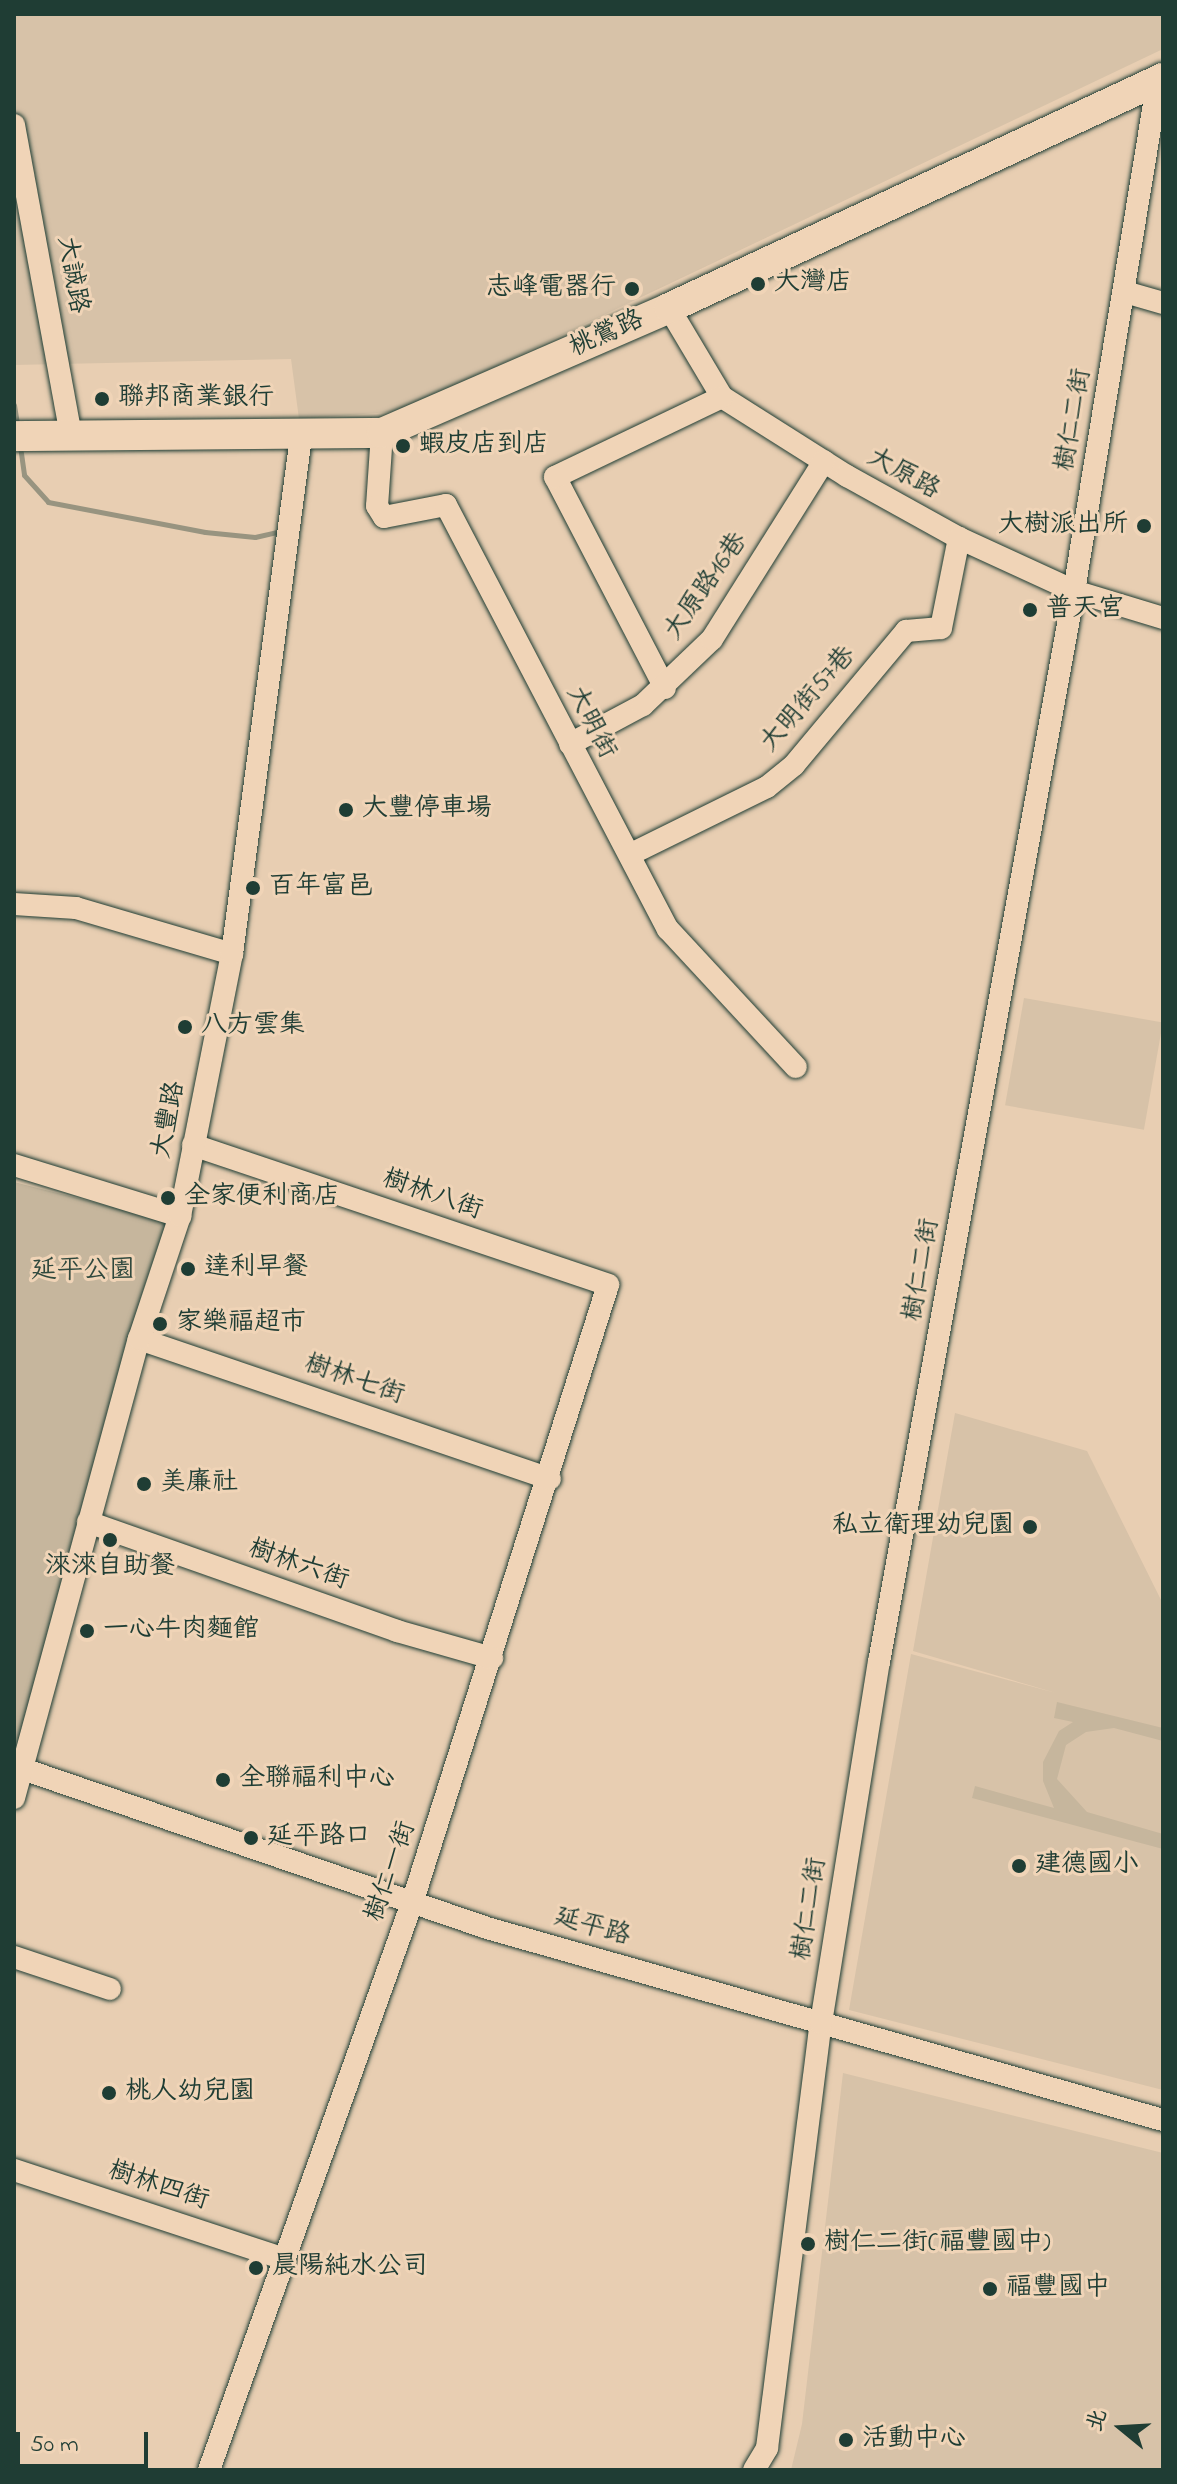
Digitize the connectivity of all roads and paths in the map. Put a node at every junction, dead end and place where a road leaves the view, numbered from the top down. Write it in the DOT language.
graph roads {
  1 [pos="1161,79"];
  2 [pos="14,125"];
  3 [pos="1125,292"];
  4 [pos="1163,303"];
  5 [pos="669,308"];
  6 [pos="722,397"];
  7 [pos="382,433"];
  8 [pos="20,436"];
  9 [pos="71,436"];
  10 [pos="301,437"];
  11 [pos="824,461"];
  12 [pos="959,538"];
  13 [pos="1074,591"];
  14 [pos="1163,618"];
  15 [pos="665,688"];
  16 [pos="570,744"];
  17 [pos="633,853"];
  18 [pos="14,904"];
  19 [pos="232,954"];
  20 [pos="796,1067"];
  21 [pos="193,1145"];
  22 [pos="14,1165"];
  23 [pos="180,1216"];
  24 [pos="608,1285"];
  25 [pos="139,1339"];
  26 [pos="550,1479"];
  27 [pos="88,1522"];
  28 [pos="492,1658"];
  29 [pos="18,1768"];
  30 [pos="14,1798"];
  31 [pos="413,1900"];
  32 [pos="14,1957"];
  33 [pos="110,1989"];
  34 [pos="821,2023"];
  35 [pos="1163,2120"];
  36 [pos="14,2170"];
  37 [pos="285,2259"];
  38 [pos="209,2470"];
  39 [pos="754,2470"];
  1 -- 3 [label="street, 樹仁二街"];
  1 -- 5 [label="main road, 桃鶯路"];
  2 -- 9 [label="street, 大誠路"];
  3 -- 4 [label="street"];
  3 -- 13 [label="street, 樹仁二街"];
  5 -- 6 [label="street, 大原路"];
  5 -- 7 [label="main road, 桃鶯路"];
  6 -- 11 [label="street, 大原路"];
  6 -- 15 [label="street"];
  7 -- 10 [label="main road, 桃鶯路"];
  7 -- 16 [label="street, 大明街"];
  8 -- 9 [label="main road, 桃鶯路"];
  9 -- 10 [label="main road, 桃鶯路"];
  10 -- 19 [label="street, 大豐路"];
  11 -- 12 [label="street, 大原路"];
  11 -- 15 [label="street, 大原路16巷"];
  12 -- 13 [label="street, 大原路"];
  12 -- 17 [label="street, 大明街57巷"];
  13 -- 14 [label="street, 大原路"];
  13 -- 34 [label="street, 樹仁二街"];
  15 -- 16 [label="street, 大原路16巷"];
  16 -- 17 [label="street, 大明街"];
  17 -- 20 [label="street, 大明街"];
  18 -- 19 [label="street"];
  19 -- 21 [label="street, 大豐路"];
  21 -- 23 [label="street, 大豐路"];
  21 -- 24 [label="street, 樹林八街"];
  22 -- 23 [label="street"];
  23 -- 25 [label="street, 大豐路"];
  24 -- 26 [label="street, 樹仁一街"];
  25 -- 26 [label="street, 樹林七街"];
  25 -- 27 [label="street, 大豐路"];
  26 -- 28 [label="street, 樹仁一街"];
  27 -- 28 [label="street, 樹林六街"];
  27 -- 29 [label="street, 大豐路"];
  28 -- 31 [label="street, 樹仁一街"];
  29 -- 30 [label="street, 大豐路"];
  29 -- 31 [label="street, 延平路"];
  31 -- 34 [label="street, 延平路"];
  31 -- 37 [label="street, 樹仁一街"];
  32 -- 33 [label="street"];
  34 -- 35 [label="street, 延平路"];
  34 -- 39 [label="street, 樹仁二街"];
  36 -- 37 [label="street, 樹林四街"];
  37 -- 38 [label="street, 樹仁一街"];
}
